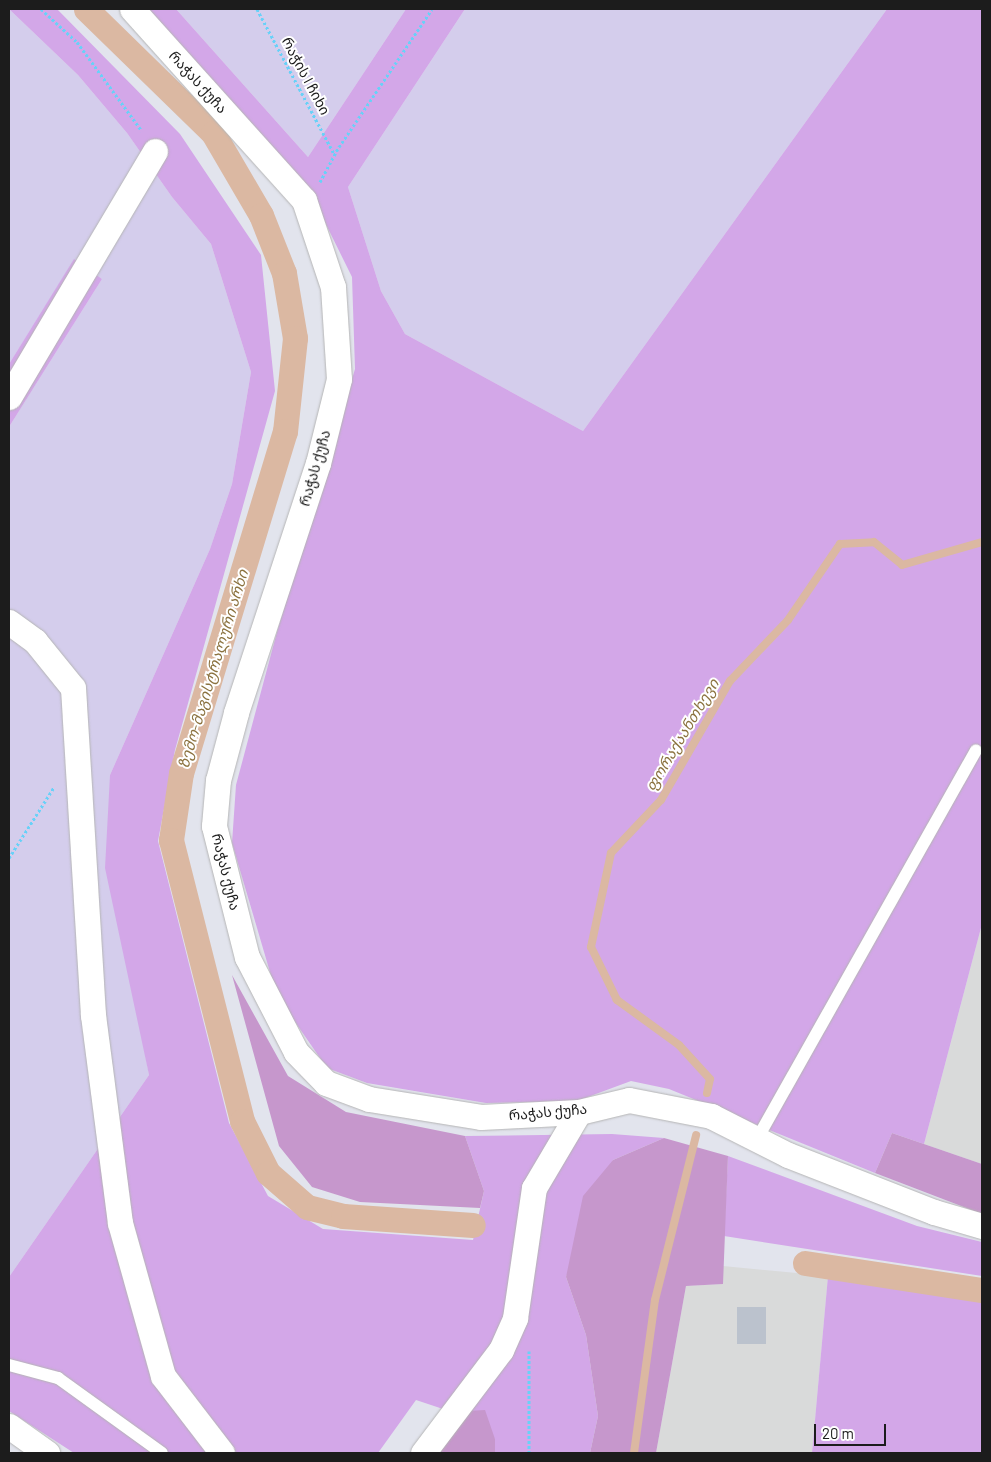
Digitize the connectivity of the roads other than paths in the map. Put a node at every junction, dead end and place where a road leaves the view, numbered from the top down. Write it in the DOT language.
graph roads {
  1 [pos="132,9"];
  2 [pos="156,151"];
  3 [pos="9,397"];
  4 [pos="9,622"];
  5 [pos="976,750"];
  6 [pos="579,1112"];
  7 [pos="757,1139"];
  8 [pos="982,1226"];
  9 [pos="9,1365"];
  10 [pos="9,1426"];
  11 [pos="47,1453"];
  12 [pos="162,1453"];
  13 [pos="222,1453"];
  14 [pos="423,1453"];
  1 -- 6 [label="street, რაჭას ქუჩა"];
  2 -- 3 [label="street"];
  4 -- 13 [label="street"];
  5 -- 7 [label="lane"];
  6 -- 7 [label="street, რაჭას ქუჩა"];
  6 -- 14 [label="street"];
  7 -- 8 [label="street, რაჭას ქუჩა"];
  9 -- 12 [label="lane"];
  10 -- 11 [label="street"];
}
